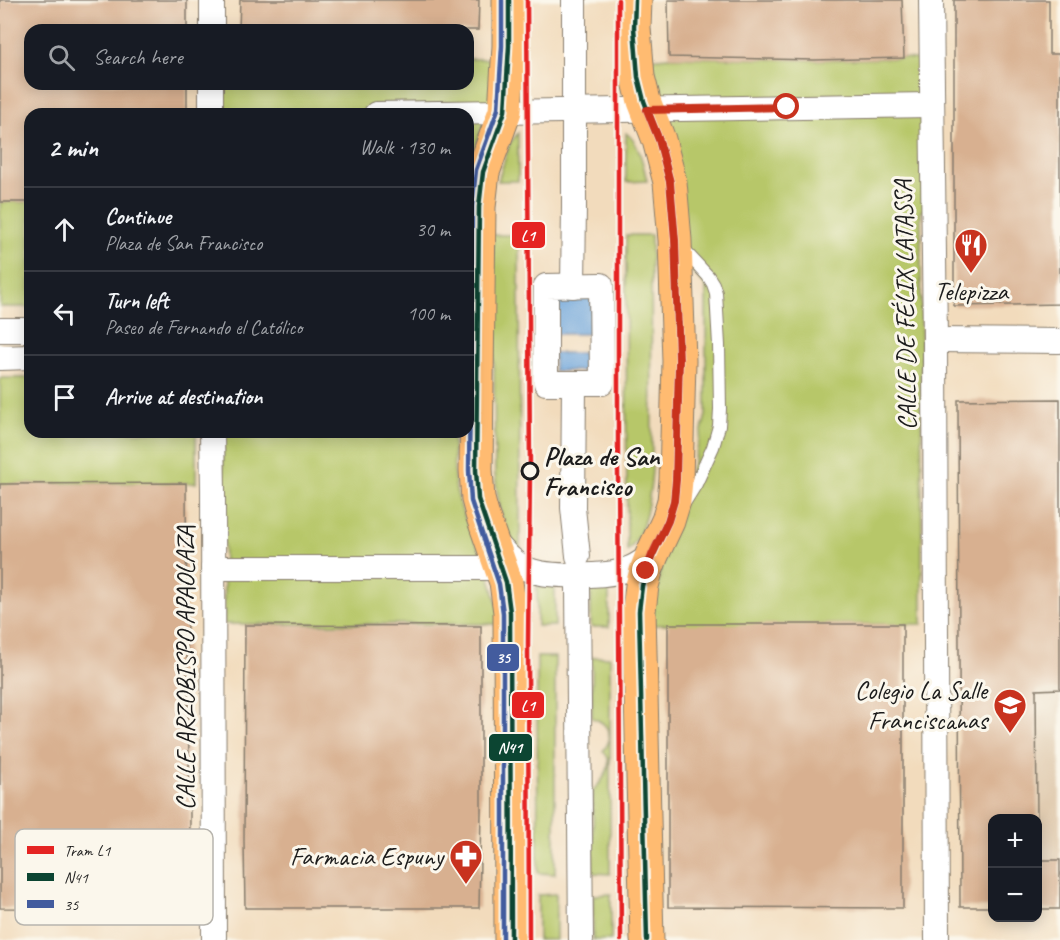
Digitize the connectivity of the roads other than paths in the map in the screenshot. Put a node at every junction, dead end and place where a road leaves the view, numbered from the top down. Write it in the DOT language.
graph roads {
  1 [pos="212,0"];
  2 [pos="509,0"];
  3 [pos="574,0"];
  4 [pos="635,0"];
  5 [pos="931,0"];
  6 [pos="212,24"];
  7 [pos="211,90"];
  8 [pos="931,105"];
  9 [pos="211,108"];
  10 [pos="647,110"];
  11 [pos="505,111"];
  12 [pos="574,111"];
  13 [pos="474,112"];
  14 [pos="573,286"];
  15 [pos="0,330"];
  16 [pos="24,330"];
  17 [pos="935,340"];
  18 [pos="1060,341"];
  19 [pos="0,357"];
  20 [pos="24,357"];
  21 [pos="574,384"];
  22 [pos="212,438"];
  23 [pos="490,537"];
  24 [pos="652,555"];
  25 [pos="578,556"];
  26 [pos="213,568"];
  27 [pos="502,568"];
  28 [pos="578,587"];
  29 [pos="214,940"];
  30 [pos="511,940"];
  31 [pos="581,940"];
  32 [pos="647,940"];
  33 [pos="937,940"];
  1 -- 6 [label="street"];
  2 -- 11 [label="main road"];
  3 -- 12 [label="street"];
  4 -- 10 [label="main road"];
  5 -- 8 [label="street, CALLE DE FÉLIX LATASSA"];
  7 -- 9 [label="street"];
  8 -- 10 [label="street"];
  8 -- 17 [label="street, CALLE DE FÉLIX LATASSA"];
  10 -- 12 [label="street"];
  10 -- 24 [label="main road"];
  11 -- 12 [label="street"];
  11 -- 13 [label="street"];
  11 -- 23 [label="main road"];
  12 -- 14 [label="street"];
  14 -- 21 [label="street"];
  14 -- 21 [label="street"];
  15 -- 16 [label="street"];
  17 -- 18 [label="street"];
  17 -- 33 [label="street, CALLE DE FÉLIX LATASSA"];
  19 -- 20 [label="street"];
  21 -- 25 [label="street"];
  22 -- 26 [label="street, CALLE ARZOBISPO APAOLAZA"];
  23 -- 24 [label="street"];
  23 -- 27 [label="main road"];
  24 -- 32 [label="main road"];
  26 -- 27 [label="street"];
  26 -- 29 [label="street, CALLE ARZOBISPO APAOLAZA"];
  27 -- 30 [label="main road"];
  28 -- 31 [label="street"];
}
